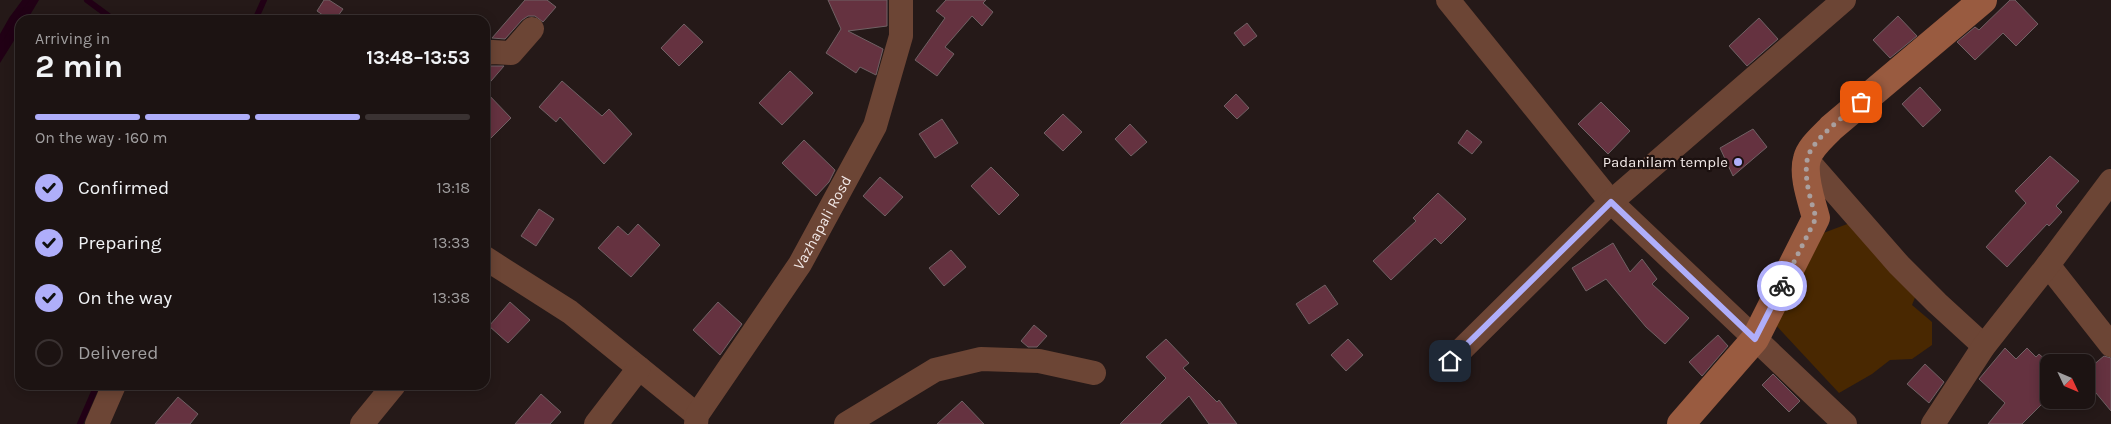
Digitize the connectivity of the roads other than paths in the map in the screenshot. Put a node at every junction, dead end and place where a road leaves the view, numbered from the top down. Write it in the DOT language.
graph roads {
  1 [pos="902,0"];
  2 [pos="1448,0"];
  3 [pos="1844,0"];
  4 [pos="1983,0"];
  5 [pos="532,29"];
  6 [pos="490,52"];
  7 [pos="1807,160"];
  8 [pos="2111,181"];
  9 [pos="1611,202"];
  10 [pos="490,261"];
  11 [pos="2048,265"];
  12 [pos="1755,339"];
  13 [pos="2111,345"];
  14 [pos="1984,346"];
  15 [pos="1450,361"];
  16 [pos="639,368"];
  17 [pos="1094,373"];
  18 [pos="112,390"];
  19 [pos="390,390"];
  20 [pos="697,419"];
  21 [pos="97,424"];
  22 [pos="362,424"];
  23 [pos="596,424"];
  24 [pos="846,424"];
  25 [pos="1681,424"];
  26 [pos="1845,424"];
  27 [pos="1933,424"];
  1 -- 20 [label="street, Vazhapali Rosd"];
  2 -- 9 [label="street"];
  3 -- 9 [label="street"];
  4 -- 7 [label="street"];
  5 -- 6 [label="street"];
  7 -- 12 [label="street"];
  7 -- 14 [label="street"];
  8 -- 11 [label="street"];
  9 -- 12 [label="street"];
  9 -- 15 [label="street"];
  10 -- 16 [label="street"];
  11 -- 13 [label="street"];
  11 -- 14 [label="street"];
  12 -- 25 [label="street"];
  12 -- 26 [label="street"];
  14 -- 27 [label="street"];
  16 -- 20 [label="street"];
  16 -- 23 [label="street"];
  17 -- 24 [label="street"];
  18 -- 21 [label="street"];
  19 -- 22 [label="street"];
}
